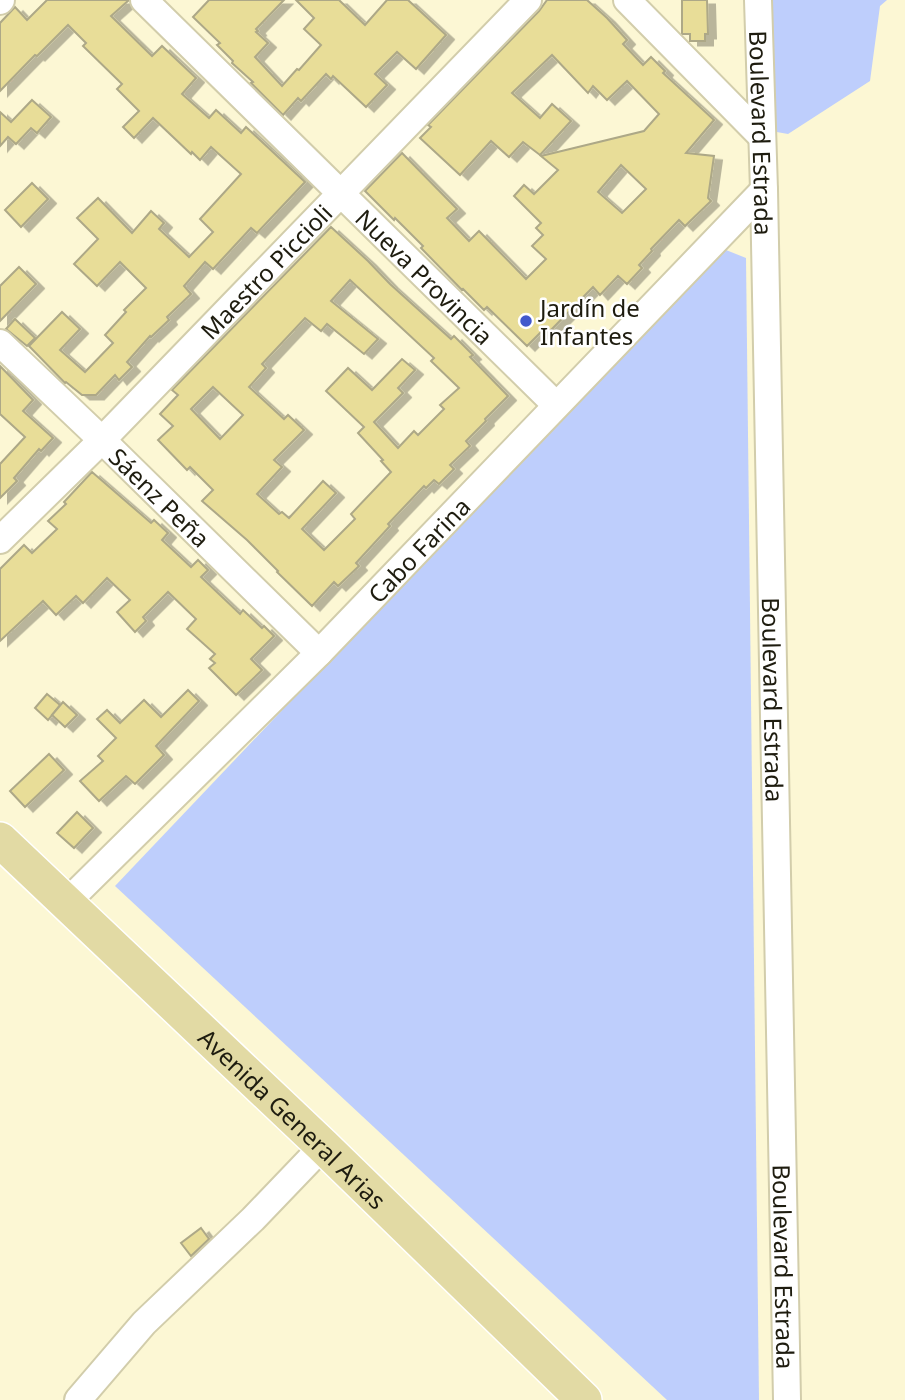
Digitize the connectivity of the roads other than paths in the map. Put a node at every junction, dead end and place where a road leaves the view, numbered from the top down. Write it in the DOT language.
graph roads {
  1 [pos="144,0"];
  2 [pos="528,0"];
  3 [pos="627,0"];
  4 [pos="758,0"];
  5 [pos="761,136"];
  6 [pos="764,190"];
  7 [pos="341,193"];
  8 [pos="0,343"];
  9 [pos="556,405"];
  10 [pos="102,440"];
  11 [pos="0,540"];
  12 [pos="319,653"];
  13 [pos="0,840"];
  14 [pos="66,903"];
  15 [pos="323,1146"];
  16 [pos="78,1400"];
  17 [pos="584,1400"];
  18 [pos="786,1400"];
  1 -- 7 [label="street, Nueva Provincia"];
  2 -- 7 [label="street, Maestro Piccioli"];
  3 -- 5 [label="street"];
  4 -- 5 [label="street, Boulevard Estrada"];
  5 -- 6 [label="street, Boulevard Estrada"];
  6 -- 9 [label="street, Cabo Farina"];
  6 -- 18 [label="street, Boulevard Estrada"];
  7 -- 9 [label="street, Nueva Provincia"];
  7 -- 10 [label="street, Maestro Piccioli"];
  8 -- 10 [label="street, Sáenz Peña"];
  9 -- 12 [label="street, Cabo Farina"];
  10 -- 11 [label="street, Maestro Piccioli"];
  10 -- 12 [label="street, Sáenz Peña"];
  12 -- 14 [label="street, Cabo Farina"];
  13 -- 14 [label="main road, Avenida General Arias"];
  14 -- 15 [label="main road, Avenida General Arias"];
  15 -- 16 [label="street"];
  15 -- 17 [label="main road, Avenida General Arias"];
}
